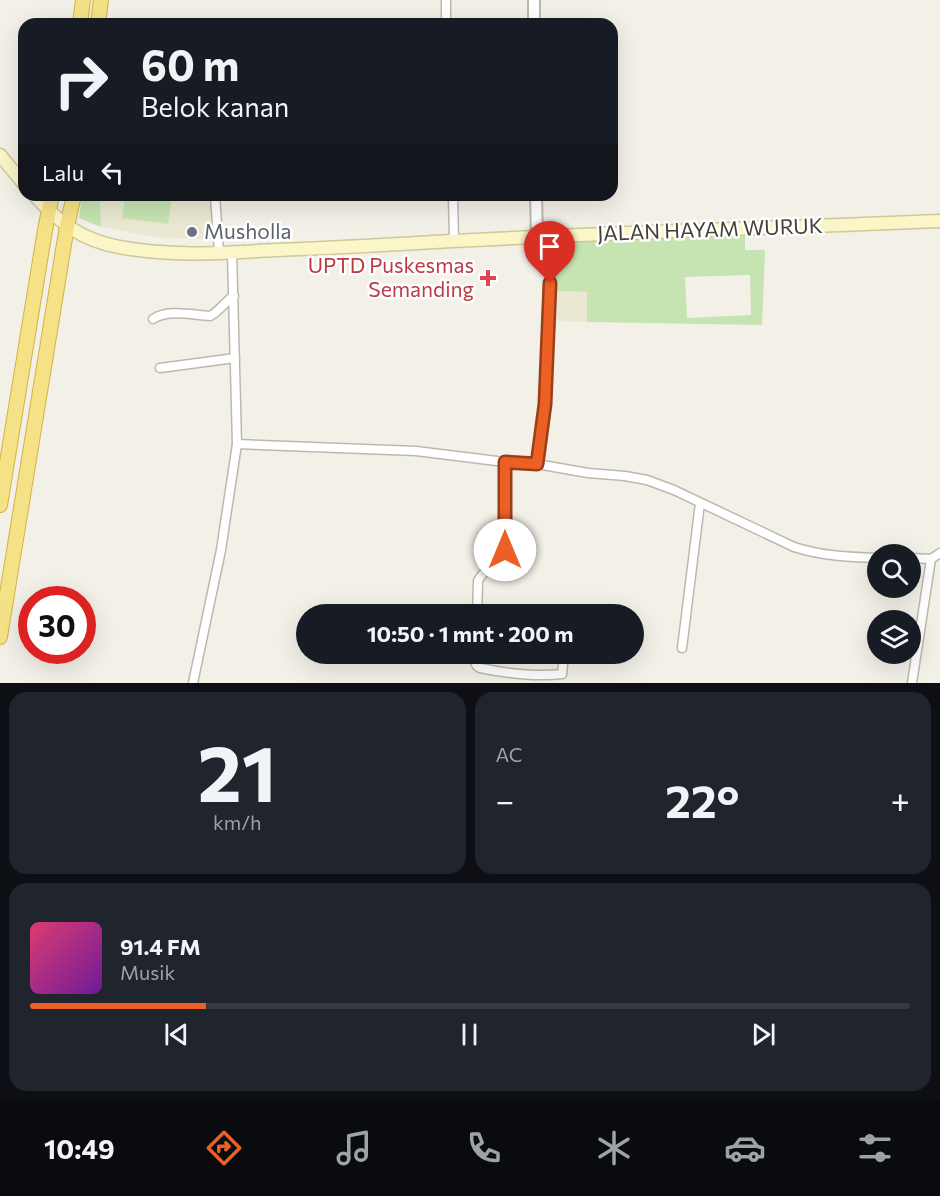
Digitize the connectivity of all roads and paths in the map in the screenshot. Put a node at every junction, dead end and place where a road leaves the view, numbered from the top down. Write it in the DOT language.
graph roads {
  1 [pos="83,0"];
  2 [pos="101,0"];
  3 [pos="446,0"];
  4 [pos="534,0"];
  5 [pos="81,18"];
  6 [pos="99,18"];
  7 [pos="446,18"];
  8 [pos="534,18"];
  9 [pos="0,155"];
  10 [pos="18,177"];
  11 [pos="40,201"];
  12 [pos="53,201"];
  13 [pos="70,201"];
  14 [pos="216,201"];
  15 [pos="453,201"];
  16 [pos="537,201"];
  17 [pos="57,218"];
  18 [pos="940,221"];
  19 [pos="543,237"];
  20 [pos="454,241"];
  21 [pos="226,253"];
  22 [pos="234,296"];
  23 [pos="153,320"];
  24 [pos="235,358"];
  25 [pos="160,368"];
  26 [pos="237,444"];
  27 [pos="505,462"];
  28 [pos="537,464"];
  29 [pos="700,503"];
  30 [pos="0,505"];
  31 [pos="940,553"];
  32 [pos="867,558"];
  33 [pos="921,559"];
  34 [pos="931,559"];
  35 [pos="477,604"];
  36 [pos="0,637"];
  37 [pos="682,648"];
  38 [pos="475,664"];
  39 [pos="563,664"];
  40 [pos="193,683"];
  41 [pos="912,683"];
  1 -- 5 [label="highway"];
  2 -- 6 [label="highway"];
  3 -- 7 [label="street"];
  4 -- 8 [label="street"];
  9 -- 10 [label="main road"];
  11 -- 17 [label="main road, JALAN HAYAM WURUK"];
  12 -- 17 [label="highway"];
  13 -- 17 [label="highway"];
  14 -- 21 [label="street"];
  15 -- 20 [label="street"];
  16 -- 19 [label="street"];
  17 -- 21 [label="main road, JALAN HAYAM WURUK"];
  17 -- 30 [label="highway"];
  17 -- 36 [label="highway"];
  18 -- 19 [label="main road, JALAN HAYAM WURUK"];
  19 -- 20 [label="main road, JALAN HAYAM WURUK"];
  19 -- 28 [label="street"];
  20 -- 21 [label="main road, JALAN HAYAM WURUK"];
  21 -- 22 [label="street"];
  22 -- 23 [label="street"];
  22 -- 24 [label="street"];
  24 -- 25 [label="street"];
  24 -- 26 [label="street"];
  26 -- 27 [label="street"];
  26 -- 40 [label="street"];
  27 -- 28 [label="street"];
  27 -- 35 [label="street"];
  28 -- 29 [label="street"];
  29 -- 32 [label="street"];
  29 -- 37 [label="street"];
  31 -- 34 [label="street"];
  33 -- 34 [label="street"];
  34 -- 41 [label="street"];
  38 -- 39 [label="street"];
}
